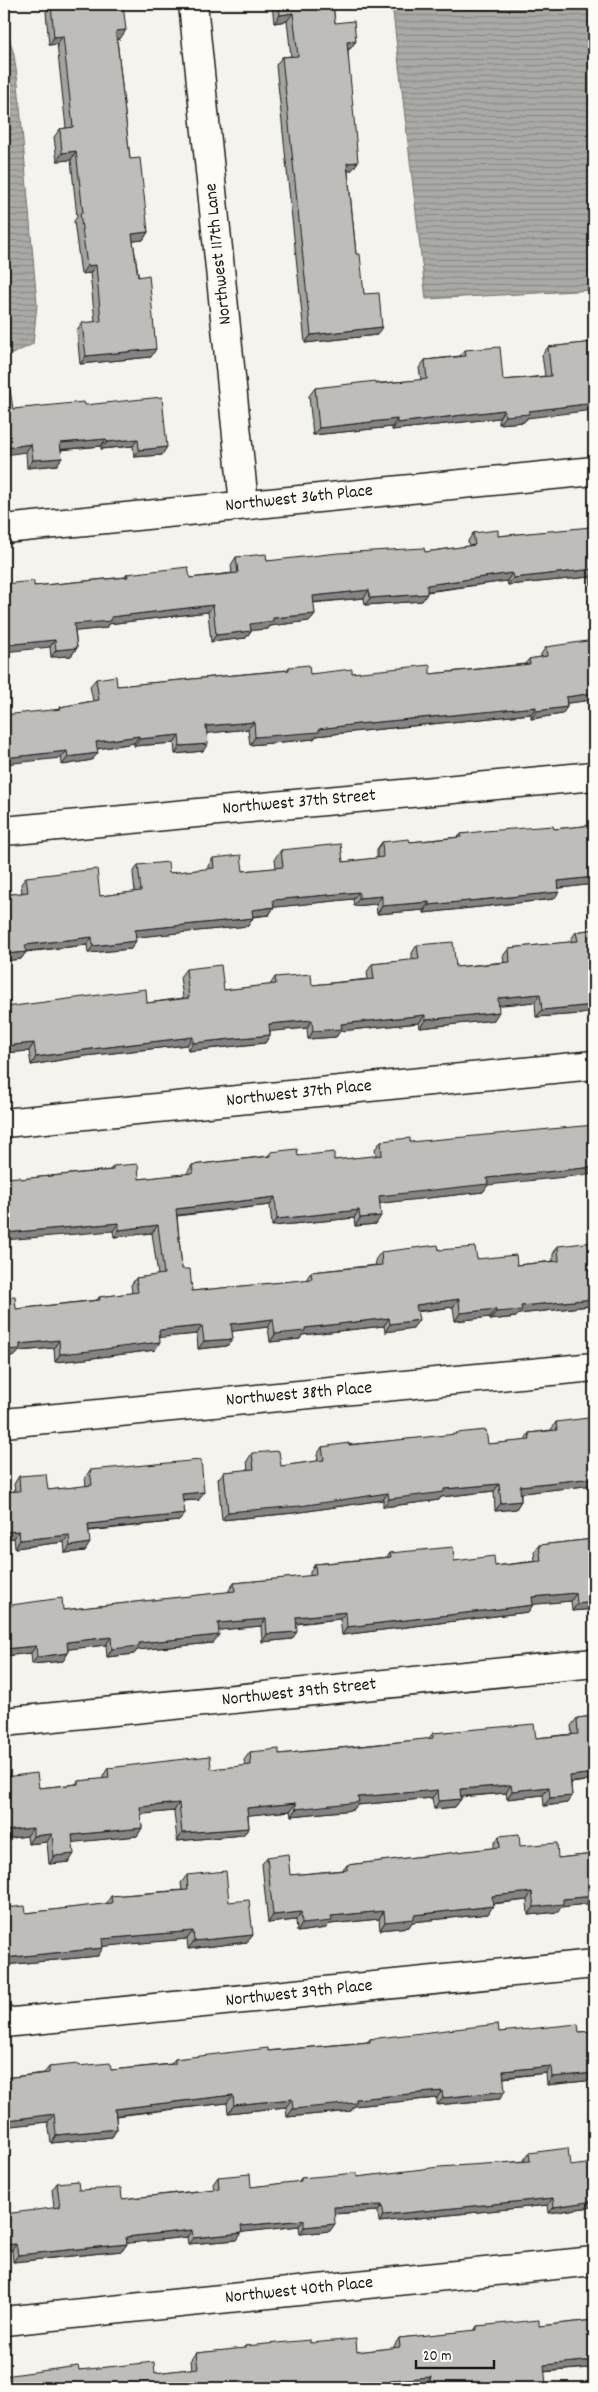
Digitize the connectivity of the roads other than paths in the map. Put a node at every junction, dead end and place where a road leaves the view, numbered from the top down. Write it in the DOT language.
graph roads {
  1 [pos="193,4"];
  2 [pos="594,471"];
  3 [pos="244,504"];
  4 [pos="4,529"];
  5 [pos="594,776"];
  6 [pos="4,831"];
  7 [pos="594,1065"];
  8 [pos="4,1123"];
  9 [pos="594,1367"];
  10 [pos="4,1423"];
  11 [pos="594,1663"];
  12 [pos="4,1722"];
  13 [pos="594,1964"];
  14 [pos="4,2023"];
  15 [pos="594,2261"];
  16 [pos="4,2321"];
  1 -- 3 [label="street, Northwest 117th Lane"];
  2 -- 3 [label="street, Northwest 36th Place"];
  3 -- 4 [label="street, Northwest 36th Place"];
  5 -- 6 [label="street, Northwest 37th Street"];
  7 -- 8 [label="street, Northwest 37th Place"];
  9 -- 10 [label="street, Northwest 38th Place"];
  11 -- 12 [label="street, Northwest 39th Street"];
  13 -- 14 [label="street, Northwest 39th Place"];
  15 -- 16 [label="street, Northwest 40th Place"];
}
